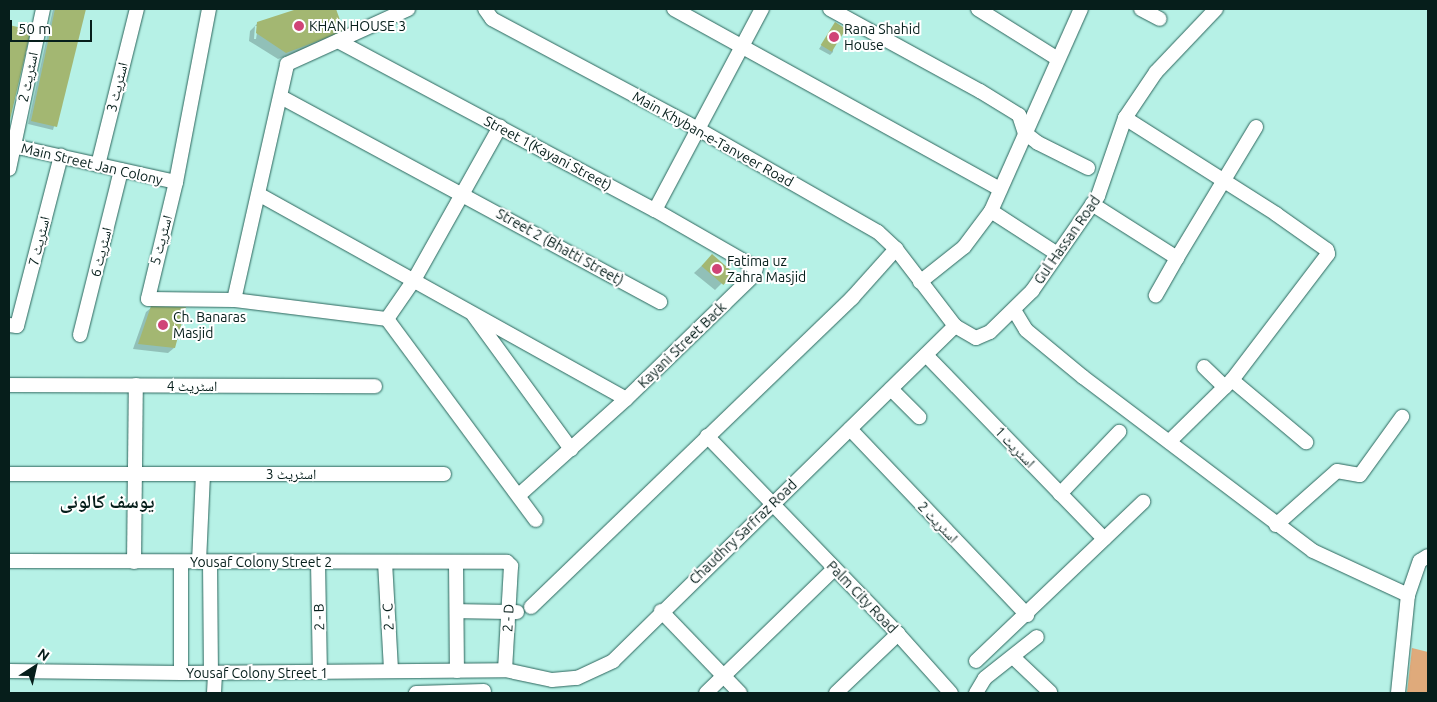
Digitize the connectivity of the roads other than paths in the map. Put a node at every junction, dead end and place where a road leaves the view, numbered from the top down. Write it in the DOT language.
graph roads {
  1 [pos="43,9"];
  2 [pos="137,9"];
  3 [pos="209,9"];
  4 [pos="408,9"];
  5 [pos="485,9"];
  6 [pos="674,9"];
  7 [pos="762,9"];
  8 [pos="830,9"];
  9 [pos="978,9"];
  10 [pos="1081,9"];
  11 [pos="1141,9"];
  12 [pos="1216,9"];
  13 [pos="1160,19"];
  14 [pos="338,40"];
  15 [pos="742,46"];
  16 [pos="1058,59"];
  17 [pos="282,97"];
  18 [pos="1125,118"];
  19 [pos="500,127"];
  20 [pos="1256,127"];
  21 [pos="698,129"];
  22 [pos="1025,132"];
  23 [pos="11,146"];
  24 [pos="60,156"];
  25 [pos="98,164"];
  26 [pos="1088,168"];
  27 [pos="9,169"];
  28 [pos="121,170"];
  29 [pos="1224,180"];
  30 [pos="176,182"];
  31 [pos="1000,189"];
  32 [pos="461,192"];
  33 [pos="260,195"];
  34 [pos="1092,204"];
  35 [pos="655,210"];
  36 [pos="991,211"];
  37 [pos="896,249"];
  38 [pos="1056,253"];
  39 [pos="1176,258"];
  40 [pos="756,268"];
  41 [pos="414,280"];
  42 [pos="923,285"];
  43 [pos="1156,295"];
  44 [pos="234,300"];
  45 [pos="660,302"];
  46 [pos="1014,310"];
  47 [pos="471,312"];
  48 [pos="387,319"];
  49 [pos="13,325"];
  50 [pos="955,326"];
  51 [pos="80,335"];
  52 [pos="926,355"];
  53 [pos="1204,367"];
  54 [pos="1228,384"];
  55 [pos="9,385"];
  56 [pos="136,386"];
  57 [pos="375,386"];
  58 [pos="891,389"];
  59 [pos="626,399"];
  60 [pos="919,417"];
  61 [pos="1402,418"];
  62 [pos="850,429"];
  63 [pos="1120,432"];
  64 [pos="707,436"];
  65 [pos="1170,442"];
  66 [pos="1306,442"];
  67 [pos="571,449"];
  68 [pos="9,474"];
  69 [pos="444,474"];
  70 [pos="137,475"];
  71 [pos="203,475"];
  72 [pos="1060,494"];
  73 [pos="519,495"];
  74 [pos="1143,502"];
  75 [pos="771,503"];
  76 [pos="536,520"];
  77 [pos="1276,525"];
  78 [pos="1104,539"];
  79 [pos="1428,556"];
  80 [pos="9,562"];
  81 [pos="134,562"];
  82 [pos="181,562"];
  83 [pos="205,562"];
  84 [pos="318,562"];
  85 [pos="385,562"];
  86 [pos="456,562"];
  87 [pos="511,566"];
  88 [pos="834,569"];
  89 [pos="1408,595"];
  90 [pos="457,611"];
  91 [pos="519,611"];
  92 [pos="661,611"];
  93 [pos="1027,615"];
  94 [pos="898,634"];
  95 [pos="1037,637"];
  96 [pos="1014,658"];
  97 [pos="976,661"];
  98 [pos="505,670"];
  99 [pos="9,671"];
  100 [pos="457,671"];
  101 [pos="485,671"];
  102 [pos="320,672"];
  103 [pos="391,672"];
  104 [pos="180,673"];
  105 [pos="213,673"];
  106 [pos="724,676"];
  107 [pos="484,692"];
  108 [pos="1050,692"];
  109 [pos="214,693"];
  110 [pos="416,693"];
  111 [pos="706,693"];
  112 [pos="740,693"];
  113 [pos="836,693"];
  114 [pos="951,693"];
  115 [pos="976,693"];
  116 [pos="1398,693"];
  1 -- 23 [label="street, اسٹریٹ 2"];
  2 -- 25 [label="street, اسٹریٹ 3"];
  3 -- 30 [label="street"];
  4 -- 14 [label="street"];
  5 -- 21 [label="street, Main Khyban-e-Tanveer Road"];
  6 -- 15 [label="street"];
  7 -- 15 [label="street"];
  8 -- 22 [label="street"];
  9 -- 16 [label="street"];
  10 -- 16 [label="street"];
  11 -- 13 [label="street"];
  12 -- 18 [label="street, Gul Hassan Road"];
  14 -- 17 [label="street"];
  14 -- 19 [label="street, Street 1(Kayani Street)"];
  15 -- 21 [label="street"];
  15 -- 31 [label="street"];
  16 -- 22 [label="street"];
  17 -- 32 [label="street, Street 2 (Bhatti Street)"];
  17 -- 33 [label="street"];
  18 -- 29 [label="street"];
  18 -- 34 [label="street, Gul Hassan Road"];
  19 -- 32 [label="street"];
  19 -- 35 [label="street, Street 1(Kayani Street)"];
  20 -- 29 [label="street"];
  21 -- 35 [label="street"];
  21 -- 37 [label="street, Main Khyban-e-Tanveer Road"];
  22 -- 26 [label="street"];
  22 -- 31 [label="street"];
  23 -- 24 [label="street, Main Street Jan Colony"];
  23 -- 27 [label="street, اسٹریٹ 2"];
  24 -- 25 [label="street, Main Street Jan Colony"];
  24 -- 49 [label="street, اسٹریٹ 7"];
  25 -- 28 [label="street, Main Street Jan Colony"];
  28 -- 30 [label="street, Main Street Jan Colony"];
  28 -- 51 [label="street, اسٹریٹ 6"];
  29 -- 39 [label="street"];
  29 -- 54 [label="street"];
  30 -- 44 [label="street, اسٹریٹ 5"];
  31 -- 36 [label="street"];
  32 -- 41 [label="street"];
  32 -- 45 [label="street, Street 2 (Bhatti Street)"];
  33 -- 41 [label="street"];
  33 -- 44 [label="street"];
  34 -- 38 [label="street, Gul Hassan Road"];
  34 -- 39 [label="street"];
  35 -- 40 [label="street, Street 1(Kayani Street)"];
  36 -- 38 [label="street"];
  36 -- 42 [label="street"];
  37 -- 42 [label="street, Main Khyban-e-Tanveer Road"];
  37 -- 64 [label="street"];
  38 -- 46 [label="street, Gul Hassan Road"];
  39 -- 43 [label="street"];
  40 -- 59 [label="street, Kayani Street Back"];
  41 -- 47 [label="street"];
  41 -- 48 [label="street"];
  42 -- 50 [label="street, Main Khyban-e-Tanveer Road"];
  44 -- 48 [label="street"];
  46 -- 50 [label="street, Gul Hassan Road"];
  46 -- 65 [label="street"];
  47 -- 59 [label="street"];
  47 -- 67 [label="street"];
  48 -- 73 [label="street"];
  50 -- 52 [label="street, Chaudhry Sarfraz Road"];
  52 -- 58 [label="street, Chaudhry Sarfraz Road"];
  52 -- 72 [label="street, اسٹریٹ 1"];
  53 -- 54 [label="street"];
  54 -- 65 [label="street"];
  54 -- 66 [label="street"];
  55 -- 56 [label="street, اسٹریٹ 4"];
  56 -- 57 [label="street, اسٹریٹ 4"];
  56 -- 70 [label="street"];
  58 -- 60 [label="street"];
  58 -- 62 [label="street, Chaudhry Sarfraz Road"];
  59 -- 67 [label="street, Kayani Street Back"];
  61 -- 77 [label="street"];
  62 -- 75 [label="street, Chaudhry Sarfraz Road"];
  62 -- 93 [label="street, اسٹریٹ 2"];
  63 -- 72 [label="street"];
  64 -- 75 [label="street, Palm City Road"];
  64 -- 91 [label="street"];
  65 -- 77 [label="street"];
  67 -- 73 [label="street, Kayani Street Back"];
  68 -- 70 [label="street, اسٹریٹ 3"];
  69 -- 71 [label="street, اسٹریٹ 3"];
  70 -- 71 [label="street, اسٹریٹ 3"];
  70 -- 81 [label="street"];
  71 -- 83 [label="street"];
  72 -- 78 [label="street, اسٹریٹ 1"];
  73 -- 76 [label="street"];
  74 -- 78 [label="street"];
  75 -- 88 [label="street, Palm City Road"];
  75 -- 92 [label="street, Chaudhry Sarfraz Road"];
  77 -- 89 [label="street"];
  78 -- 93 [label="street"];
  79 -- 89 [label="street"];
  80 -- 81 [label="street, Yousaf Colony Street 2"];
  81 -- 82 [label="street, Yousaf Colony Street 2"];
  82 -- 83 [label="street, Yousaf Colony Street 2"];
  82 -- 104 [label="street"];
  83 -- 84 [label="street, Yousaf Colony Street 2"];
  83 -- 105 [label="street"];
  84 -- 85 [label="street, Yousaf Colony Street 2"];
  84 -- 102 [label="street, 2 - B"];
  85 -- 86 [label="street, Yousaf Colony Street 2"];
  85 -- 103 [label="street, 2 - C"];
  86 -- 87 [label="street, Yousaf Colony Street 2"];
  86 -- 90 [label="street"];
  87 -- 91 [label="street, 2 - D"];
  88 -- 94 [label="street, Palm City Road"];
  88 -- 106 [label="street"];
  89 -- 116 [label="street"];
  90 -- 91 [label="street"];
  90 -- 100 [label="street"];
  91 -- 98 [label="street, 2 - D"];
  92 -- 98 [label="street, Chaudhry Sarfraz Road"];
  92 -- 106 [label="street"];
  93 -- 97 [label="street"];
  94 -- 113 [label="street"];
  94 -- 114 [label="street, Palm City Road"];
  95 -- 96 [label="street"];
  96 -- 108 [label="street"];
  96 -- 115 [label="street"];
  98 -- 101 [label="street, Yousaf Colony Street 1"];
  99 -- 104 [label="street, Yousaf Colony Street 1"];
  100 -- 101 [label="street, Yousaf Colony Street 1"];
  100 -- 103 [label="street, Yousaf Colony Street 1"];
  101 -- 107 [label="street"];
  102 -- 103 [label="street, Yousaf Colony Street 1"];
  102 -- 105 [label="street, Yousaf Colony Street 1"];
  104 -- 105 [label="street, Yousaf Colony Street 1"];
  105 -- 109 [label="street"];
  106 -- 111 [label="street"];
  106 -- 112 [label="street"];
  107 -- 110 [label="street"];
}
